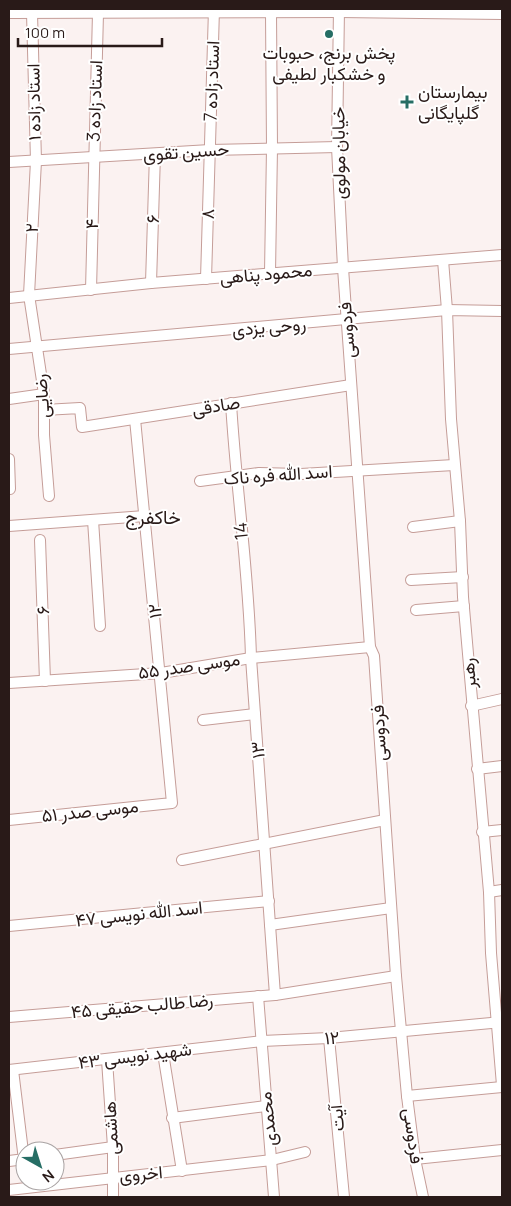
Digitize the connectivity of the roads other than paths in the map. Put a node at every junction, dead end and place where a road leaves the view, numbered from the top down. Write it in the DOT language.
graph roads {
  1 [pos="338,10"];
  2 [pos="104,11"];
  3 [pos="214,11"];
  4 [pos="254,11"];
  5 [pos="9,13"];
  6 [pos="32,13"];
  7 [pos="271,13"];
  8 [pos="502,14"];
  9 [pos="337,147"];
  10 [pos="272,148"];
  11 [pos="210,150"];
  12 [pos="155,154"];
  13 [pos="94,158"];
  14 [pos="36,161"];
  15 [pos="9,162"];
  16 [pos="502,255"];
  17 [pos="443,260"];
  18 [pos="343,268"];
  19 [pos="270,273"];
  20 [pos="206,280"];
  21 [pos="151,283"];
  22 [pos="91,290"];
  23 [pos="29,295"];
  24 [pos="9,298"];
  25 [pos="447,310"];
  26 [pos="502,310"];
  27 [pos="347,320"];
  28 [pos="36,346"];
  29 [pos="9,349"];
  30 [pos="351,385"];
  31 [pos="44,394"];
  32 [pos="9,400"];
  33 [pos="231,404"];
  34 [pos="44,410"];
  35 [pos="135,419"];
  36 [pos="9,459"];
  37 [pos="454,465"];
  38 [pos="357,470"];
  39 [pos="235,476"];
  40 [pos="200,480"];
  41 [pos="10,489"];
  42 [pos="49,496"];
  43 [pos="145,516"];
  44 [pos="93,520"];
  45 [pos="460,521"];
  46 [pos="9,526"];
  47 [pos="413,527"];
  48 [pos="40,540"];
  49 [pos="463,577"];
  50 [pos="411,580"];
  51 [pos="464,606"];
  52 [pos="416,610"];
  53 [pos="100,626"];
  54 [pos="370,647"];
  55 [pos="250,658"];
  56 [pos="161,673"];
  57 [pos="45,681"];
  58 [pos="9,684"];
  59 [pos="502,699"];
  60 [pos="471,706"];
  61 [pos="255,714"];
  62 [pos="204,720"];
  63 [pos="502,766"];
  64 [pos="477,769"];
  65 [pos="172,803"];
  66 [pos="9,820"];
  67 [pos="385,820"];
  68 [pos="502,830"];
  69 [pos="482,832"];
  70 [pos="265,843"];
  71 [pos="182,860"];
  72 [pos="502,890"];
  73 [pos="489,892"];
  74 [pos="269,901"];
  75 [pos="391,908"];
  76 [pos="270,925"];
  77 [pos="9,926"];
  78 [pos="502,951"];
  79 [pos="491,952"];
  80 [pos="396,976"];
  81 [pos="275,994"];
  82 [pos="258,996"];
  83 [pos="9,1017"];
  84 [pos="499,1022"];
  85 [pos="402,1031"];
  86 [pos="329,1038"];
  87 [pos="262,1041"];
  88 [pos="163,1053"];
  89 [pos="107,1060"];
  90 [pos="11,1070"];
  91 [pos="502,1086"];
  92 [pos="407,1096"];
  93 [pos="266,1106"];
  94 [pos="172,1118"];
  95 [pos="21,1141"];
  96 [pos="113,1147"];
  97 [pos="502,1150"];
  98 [pos="304,1152"];
  99 [pos="65,1154"];
  100 [pos="415,1159"];
  101 [pos="272,1160"];
  102 [pos="182,1171"];
  103 [pos="112,1177"];
  104 [pos="9,1190"];
  105 [pos="113,1197"];
  106 [pos="274,1197"];
  107 [pos="344,1197"];
  108 [pos="423,1197"];
  1 -- 7 [label="street"];
  1 -- 8 [label="street"];
  1 -- 9 [label="street, خیابان مولوی"];
  2 -- 3 [label="street"];
  2 -- 6 [label="street"];
  2 -- 13 [label="street, استاد زاده 3"];
  3 -- 4 [label="street"];
  3 -- 11 [label="street, استاد زاده 7"];
  4 -- 7 [label="street"];
  5 -- 6 [label="street"];
  6 -- 14 [label="street, استاد زاده ۱"];
  7 -- 10 [label="street"];
  9 -- 10 [label="street, حسین تقوی"];
  9 -- 18 [label="street, خیابان مولوی"];
  10 -- 11 [label="street, حسین تقوی"];
  10 -- 19 [label="street"];
  11 -- 12 [label="street, حسین تقوی"];
  11 -- 20 [label="street, ۸"];
  12 -- 13 [label="street, حسین تقوی"];
  12 -- 21 [label="street, ۶"];
  13 -- 14 [label="street, حسین تقوی"];
  13 -- 22 [label="street, ۴"];
  14 -- 15 [label="street, حسین تقوی"];
  14 -- 23 [label="street, ۲"];
  16 -- 17 [label="street, محمود پناهی"];
  17 -- 18 [label="street, محمود پناهی"];
  17 -- 25 [label="street, رهبر"];
  18 -- 19 [label="street, محمود پناهی"];
  18 -- 27 [label="street, فردوسی"];
  19 -- 20 [label="street, محمود پناهی"];
  20 -- 21 [label="street, محمود پناهی"];
  21 -- 22 [label="street, محمود پناهی"];
  22 -- 23 [label="street, محمود پناهی"];
  23 -- 24 [label="street, محمود پناهی"];
  23 -- 28 [label="street, رضایی"];
  25 -- 26 [label="street, روحی یزدی"];
  25 -- 27 [label="street, روحی یزدی"];
  25 -- 37 [label="street, رهبر"];
  27 -- 28 [label="street, روحی یزدی"];
  27 -- 30 [label="street, فردوسی"];
  28 -- 29 [label="street, روحی یزدی"];
  28 -- 31 [label="street, رضایی"];
  30 -- 33 [label="street, صادقی"];
  30 -- 38 [label="street, فردوسی"];
  31 -- 32 [label="street"];
  31 -- 34 [label="street, رضایی"];
  33 -- 35 [label="street, صادقی"];
  33 -- 39 [label="street, 14"];
  34 -- 35 [label="street, صادقی"];
  34 -- 42 [label="street, رضایی"];
  35 -- 43 [label="street, ۱۲"];
  36 -- 41 [label="street"];
  37 -- 38 [label="street, اسد الله فره ناک"];
  37 -- 45 [label="street, رهبر"];
  38 -- 39 [label="street, اسد الله فره ناک"];
  38 -- 54 [label="street, فردوسی"];
  39 -- 40 [label="street, اسد الله فره ناک"];
  39 -- 55 [label="street, 14"];
  43 -- 44 [label="street"];
  43 -- 56 [label="street, ۱۲"];
  44 -- 46 [label="street"];
  44 -- 53 [label="street"];
  45 -- 47 [label="street"];
  45 -- 49 [label="street, رهبر"];
  48 -- 57 [label="street, ۶"];
  49 -- 50 [label="street"];
  49 -- 51 [label="street, رهبر"];
  51 -- 52 [label="street"];
  51 -- 60 [label="street, رهبر"];
  54 -- 55 [label="street, موسی صدر ۵۵"];
  54 -- 67 [label="street, فردوسی"];
  55 -- 56 [label="street, موسی صدر ۵۵"];
  55 -- 61 [label="street, ۱۳"];
  56 -- 57 [label="street, موسی صدر ۵۵"];
  56 -- 65 [label="street, ۱۲"];
  57 -- 58 [label="street, موسی صدر ۵۵"];
  59 -- 60 [label="street"];
  60 -- 64 [label="street, رهبر"];
  61 -- 62 [label="street"];
  61 -- 70 [label="street, ۱۳"];
  63 -- 64 [label="street"];
  64 -- 69 [label="street, رهبر"];
  65 -- 66 [label="street, موسی صدر ۵۱"];
  67 -- 70 [label="street"];
  67 -- 75 [label="street, فردوسی"];
  68 -- 69 [label="street"];
  69 -- 73 [label="street, رهبر"];
  70 -- 71 [label="street"];
  70 -- 74 [label="street, ۱۳"];
  72 -- 73 [label="street"];
  73 -- 79 [label="street, رهبر"];
  74 -- 76 [label="street, ۱۳"];
  74 -- 77 [label="street, ۴۷ اسد الله نویسی"];
  75 -- 76 [label="street"];
  75 -- 80 [label="street, فردوسی"];
  76 -- 81 [label="street, ۱۳"];
  78 -- 79 [label="street"];
  79 -- 84 [label="street, رهبر"];
  80 -- 81 [label="street, ۴۵ رضا طالب حقیقی"];
  80 -- 85 [label="street, فردوسی"];
  81 -- 82 [label="street, ۴۵ رضا طالب حقیقی"];
  82 -- 83 [label="street, ۴۵ رضا طالب حقیقی"];
  82 -- 87 [label="street, محمدی"];
  84 -- 85 [label="street, ۱۲"];
  84 -- 91 [label="street, رهبر"];
  85 -- 86 [label="street, ۱۲"];
  85 -- 92 [label="street, فردوسی"];
  86 -- 87 [label="street, ۱۲"];
  86 -- 107 [label="street, آیت"];
  87 -- 88 [label="street, ۴۳ شهید نویسی"];
  87 -- 93 [label="street, محمدی"];
  88 -- 89 [label="street, ۴۳ شهید نویسی"];
  88 -- 94 [label="street"];
  89 -- 90 [label="street, ۴۳ شهید نویسی"];
  89 -- 96 [label="street, هاشمی"];
  90 -- 95 [label="street"];
  91 -- 92 [label="street"];
  92 -- 100 [label="street, فردوسی"];
  93 -- 94 [label="street"];
  93 -- 101 [label="street, محمدی"];
  94 -- 102 [label="street"];
  96 -- 99 [label="street"];
  96 -- 103 [label="street, هاشمی"];
  97 -- 100 [label="street"];
  98 -- 101 [label="street, اخروی"];
  100 -- 108 [label="street, فردوسی"];
  101 -- 102 [label="street, اخروی"];
  101 -- 106 [label="street, محمدی"];
  102 -- 103 [label="street, اخروی"];
  103 -- 104 [label="street, اخروی"];
  103 -- 105 [label="street, هاشمی"];
}
